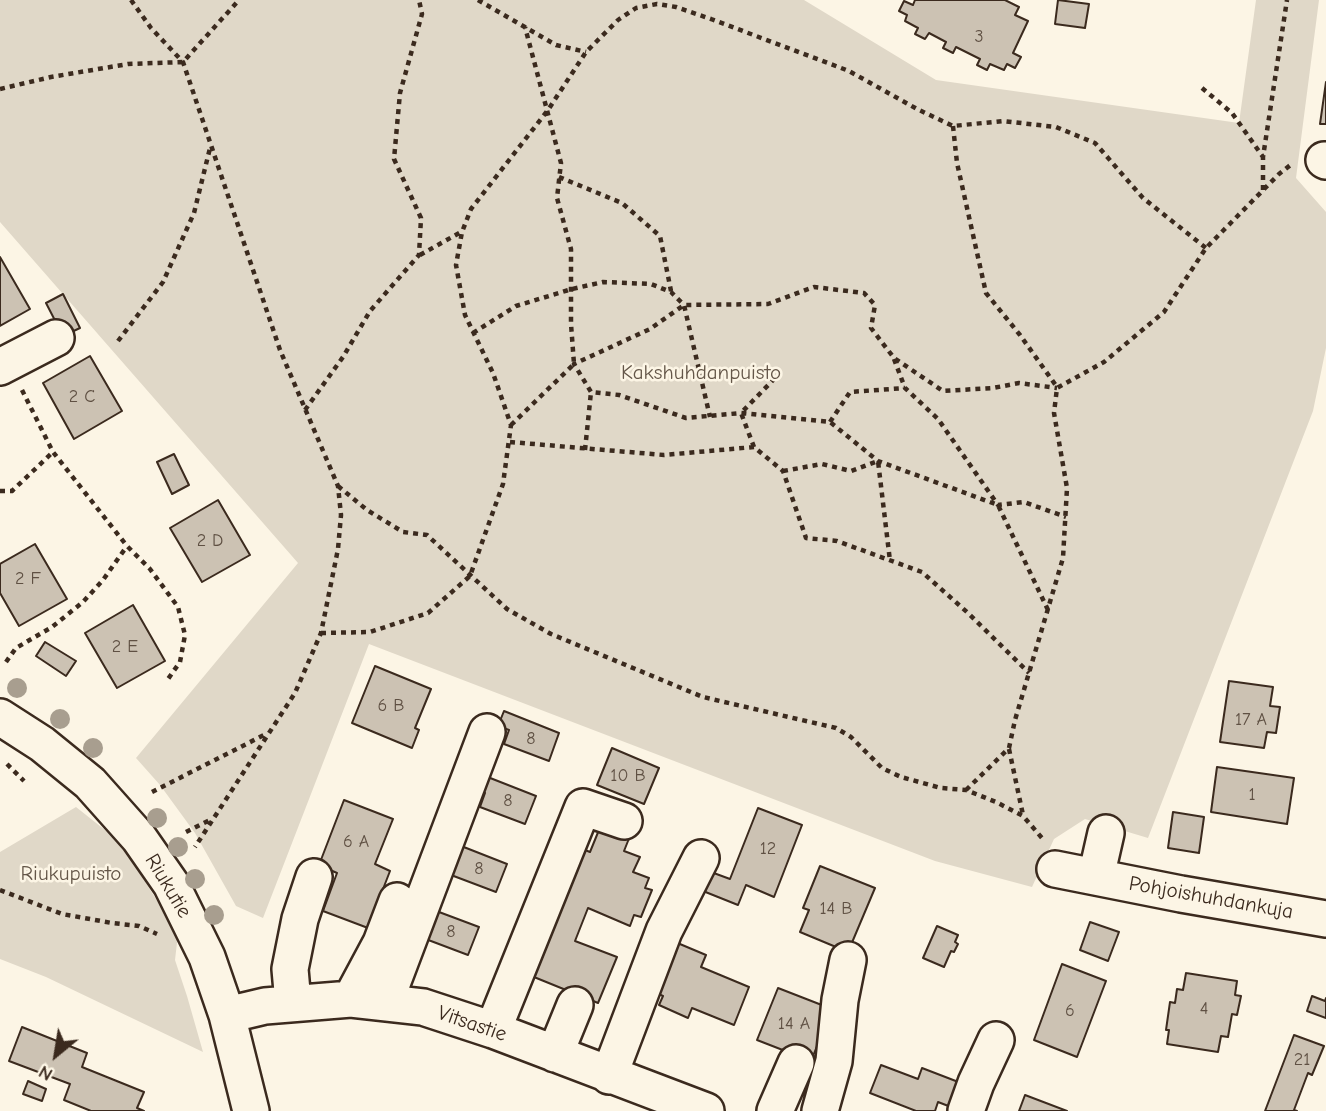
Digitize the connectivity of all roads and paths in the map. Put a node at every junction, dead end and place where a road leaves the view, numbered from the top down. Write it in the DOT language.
graph roads {
  1 [pos="131,0"];
  2 [pos="239,0"];
  3 [pos="419,0"];
  4 [pos="478,0"];
  5 [pos="1287,0"];
  6 [pos="525,27"];
  7 [pos="586,52"];
  8 [pos="183,62"];
  9 [pos="1202,88"];
  10 [pos="0,89"];
  11 [pos="548,110"];
  12 [pos="953,126"];
  13 [pos="211,147"];
  14 [pos="1263,157"];
  15 [pos="1325,160"];
  16 [pos="559,177"];
  17 [pos="1263,191"];
  18 [pos="462,232"];
  19 [pos="1206,248"];
  20 [pos="419,255"];
  21 [pos="572,289"];
  22 [pos="671,292"];
  23 [pos="684,304"];
  24 [pos="473,332"];
  25 [pos="56,338"];
  26 [pos="118,341"];
  27 [pos="894,358"];
  28 [pos="574,364"];
  29 [pos="4,365"];
  30 [pos="780,373"];
  31 [pos="905,388"];
  32 [pos="1057,388"];
  33 [pos="591,392"];
  34 [pos="304,410"];
  35 [pos="741,413"];
  36 [pos="710,417"];
  37 [pos="830,422"];
  38 [pos="511,425"];
  39 [pos="510,442"];
  40 [pos="754,447"];
  41 [pos="586,450"];
  42 [pos="53,452"];
  43 [pos="878,461"];
  44 [pos="783,471"];
  45 [pos="338,485"];
  46 [pos="0,491"];
  47 [pos="998,505"];
  48 [pos="1066,517"];
  49 [pos="127,546"];
  50 [pos="890,561"];
  51 [pos="470,576"];
  52 [pos="1048,610"];
  53 [pos="321,633"];
  54 [pos="6,662"];
  55 [pos="1029,673"];
  56 [pos="168,679"];
  57 [pos="0,718"];
  58 [pos="266,734"];
  59 [pos="1009,748"];
  60 [pos="3,760"];
  61 [pos="24,781"];
  62 [pos="966,790"];
  63 [pos="152,792"];
  64 [pos="1023,816"];
  65 [pos="213,818"];
  66 [pos="624,821"];
  67 [pos="186,832"];
  68 [pos="1106,833"];
  69 [pos="195,847"];
  70 [pos="701,858"];
  71 [pos="1055,869"];
  72 [pos="314,877"];
  73 [pos="1096,877"];
  74 [pos="0,890"];
  75 [pos="1326,919"];
  76 [pos="162,937"];
  77 [pos="848,960"];
  78 [pos="351,999"];
  79 [pos="384,1002"];
  80 [pos="293,1003"];
  81 [pos="652,1003"];
  82 [pos="575,1006"];
  83 [pos="227,1015"];
  84 [pos="493,1030"];
  85 [pos="996,1040"];
  86 [pos="555,1054"];
  87 [pos="796,1063"];
  88 [pos="615,1078"];
  89 [pos="251,1111"];
  90 [pos="706,1111"];
  91 [pos="775,1111"];
  92 [pos="820,1111"];
  93 [pos="966,1111"];
  1 -- 8 [label="path"];
  2 -- 8 [label="path"];
  3 -- 20 [label="path"];
  4 -- 6 [label="path"];
  5 -- 14 [label="path"];
  6 -- 7 [label="path"];
  6 -- 11 [label="path"];
  7 -- 11 [label="path"];
  7 -- 12 [label="path"];
  8 -- 10 [label="path"];
  8 -- 13 [label="path"];
  9 -- 14 [label="path"];
  11 -- 16 [label="path"];
  11 -- 18 [label="path"];
  12 -- 19 [label="path"];
  12 -- 32 [label="path"];
  13 -- 26 [label="path"];
  13 -- 34 [label="path"];
  14 -- 17 [label="path"];
  15 -- 17 [label="path"];
  16 -- 21 [label="path"];
  16 -- 22 [label="path"];
  17 -- 19 [label="path"];
  18 -- 20 [label="path"];
  18 -- 24 [label="path"];
  19 -- 32 [label="path"];
  20 -- 34 [label="path"];
  21 -- 22 [label="path"];
  21 -- 24 [label="path"];
  21 -- 28 [label="path"];
  22 -- 23 [label="path"];
  23 -- 27 [label="path"];
  23 -- 28 [label="path"];
  23 -- 36 [label="path"];
  24 -- 38 [label="path"];
  25 -- 29 [label="street"];
  27 -- 31 [label="path"];
  27 -- 32 [label="path"];
  28 -- 33 [label="path"];
  28 -- 38 [label="path"];
  29 -- 42 [label="path"];
  30 -- 35 [label="path"];
  31 -- 37 [label="path"];
  31 -- 47 [label="path"];
  32 -- 48 [label="path"];
  33 -- 36 [label="path"];
  33 -- 41 [label="path"];
  34 -- 45 [label="path"];
  35 -- 36 [label="path"];
  35 -- 37 [label="path"];
  35 -- 40 [label="path"];
  37 -- 43 [label="path"];
  38 -- 39 [label="path"];
  39 -- 41 [label="path"];
  39 -- 51 [label="path"];
  40 -- 41 [label="path"];
  40 -- 44 [label="path"];
  42 -- 46 [label="path"];
  42 -- 49 [label="path"];
  43 -- 44 [label="path"];
  43 -- 47 [label="path"];
  43 -- 50 [label="path"];
  44 -- 50 [label="path"];
  45 -- 51 [label="path"];
  45 -- 53 [label="path"];
  47 -- 48 [label="path"];
  47 -- 52 [label="path"];
  48 -- 52 [label="path"];
  49 -- 54 [label="path"];
  49 -- 56 [label="path"];
  50 -- 55 [label="path"];
  51 -- 53 [label="path"];
  51 -- 62 [label="path"];
  52 -- 55 [label="path"];
  53 -- 58 [label="path"];
  55 -- 59 [label="path"];
  57 -- 83 [label="street, Riukutie"];
  58 -- 63 [label="path"];
  58 -- 65 [label="path"];
  59 -- 62 [label="path"];
  59 -- 64 [label="path"];
  60 -- 61 [label="path"];
  62 -- 64 [label="path"];
  64 -- 71 [label="path"];
  65 -- 67 [label="path"];
  65 -- 69 [label="path"];
  66 -- 84 [label="street"];
  68 -- 73 [label="street"];
  70 -- 88 [label="street"];
  71 -- 73 [label="street, Pohjoishuhdankuja"];
  72 -- 80 [label="street"];
  73 -- 75 [label="street, Pohjoishuhdankuja"];
  74 -- 76 [label="path"];
  77 -- 92 [label="street"];
  78 -- 79 [label="street, Vitsastie"];
  78 -- 79 [label="street"];
  78 -- 80 [label="street, Vitsastie"];
  79 -- 84 [label="street, Vitsastie"];
  80 -- 83 [label="street, Vitsastie"];
  81 -- 88 [label="street"];
  82 -- 86 [label="street"];
  83 -- 89 [label="street, Riukutie"];
  84 -- 86 [label="street, Vitsastie"];
  85 -- 93 [label="street"];
  86 -- 88 [label="street, Vitsastie"];
  87 -- 91 [label="street"];
  88 -- 90 [label="street, Vitsastie"];
}
